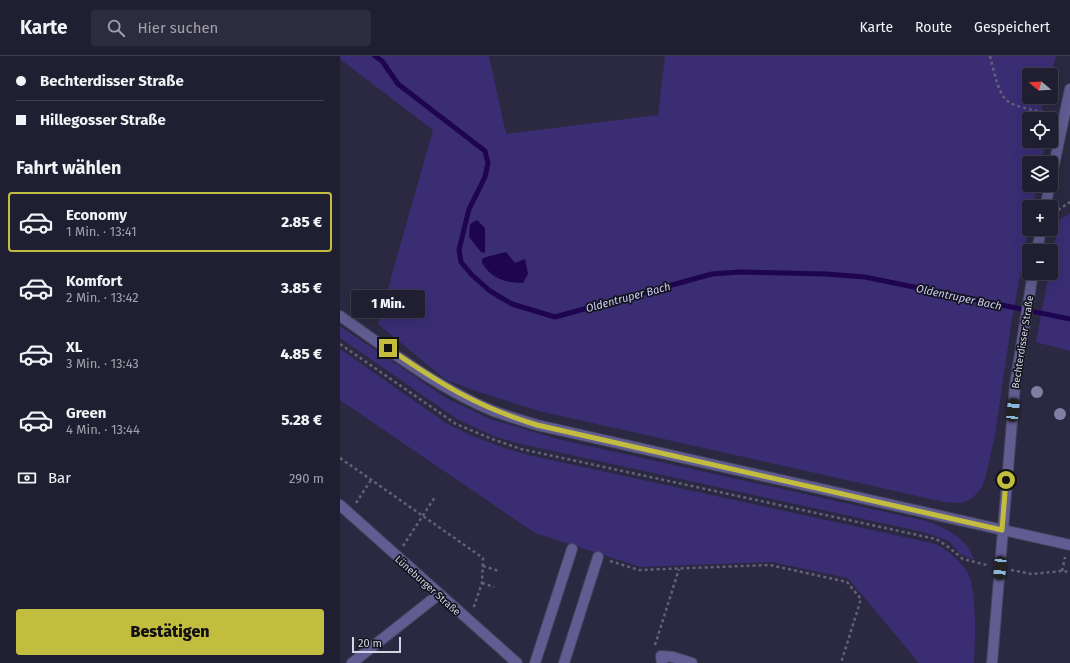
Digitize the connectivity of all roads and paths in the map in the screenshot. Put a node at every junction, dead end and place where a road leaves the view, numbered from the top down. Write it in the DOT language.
graph roads {
  1 [pos="990,56"];
  2 [pos="1070,89"];
  3 [pos="1064,116"];
  4 [pos="1066,128"];
  5 [pos="1058,156"];
  6 [pos="1070,202"];
  7 [pos="1058,209"];
  8 [pos="1032,280"];
  9 [pos="340,316"];
  10 [pos="340,344"];
  11 [pos="340,458"];
  12 [pos="371,480"];
  13 [pos="435,497"];
  14 [pos="340,506"];
  15 [pos="348,513"];
  16 [pos="423,515"];
  17 [pos="1002,530"];
  18 [pos="1070,546"];
  19 [pos="572,549"];
  20 [pos="395,556"];
  21 [pos="598,557"];
  22 [pos="483,566"];
  23 [pos="1000,568"];
  24 [pos="679,569"];
  25 [pos="499,571"];
  26 [pos="1070,572"];
  27 [pos="482,583"];
  28 [pos="494,587"];
  29 [pos="438,595"];
  30 [pos="466,619"];
  31 [pos="661,659"];
  32 [pos="352,663"];
  33 [pos="517,663"];
  34 [pos="535,663"];
  35 [pos="564,663"];
  36 [pos="692,663"];
  37 [pos="841,663"];
  38 [pos="992,663"];
  1 -- 3 [label="path"];
  2 -- 3 [label="street"];
  3 -- 4 [label="street"];
  4 -- 5 [label="street"];
  6 -- 7 [label="path"];
  8 -- 17 [label="street, Bechterdisser Straße"];
  9 -- 17 [label="street"];
  10 -- 23 [label="path"];
  11 -- 12 [label="path"];
  12 -- 15 [label="path"];
  12 -- 16 [label="path"];
  13 -- 16 [label="path"];
  14 -- 15 [label="street, Lüneburger Straße"];
  15 -- 20 [label="street, Lüneburger Straße"];
  16 -- 20 [label="path"];
  16 -- 22 [label="path"];
  17 -- 18 [label="street"];
  17 -- 23 [label="street, Bechterdisser Straße"];
  19 -- 34 [label="street"];
  20 -- 29 [label="street, Lüneburger Straße"];
  21 -- 24 [label="path"];
  21 -- 35 [label="street"];
  22 -- 25 [label="path"];
  22 -- 27 [label="path"];
  23 -- 26 [label="path"];
  23 -- 38 [label="street, Bechterdisser Straße"];
  24 -- 31 [label="path"];
  24 -- 37 [label="path"];
  27 -- 28 [label="path"];
  27 -- 30 [label="path"];
  29 -- 30 [label="street, Lüneburger Straße"];
  29 -- 32 [label="street"];
  30 -- 33 [label="street, Lüneburger Straße"];
  31 -- 36 [label="street"];
}
